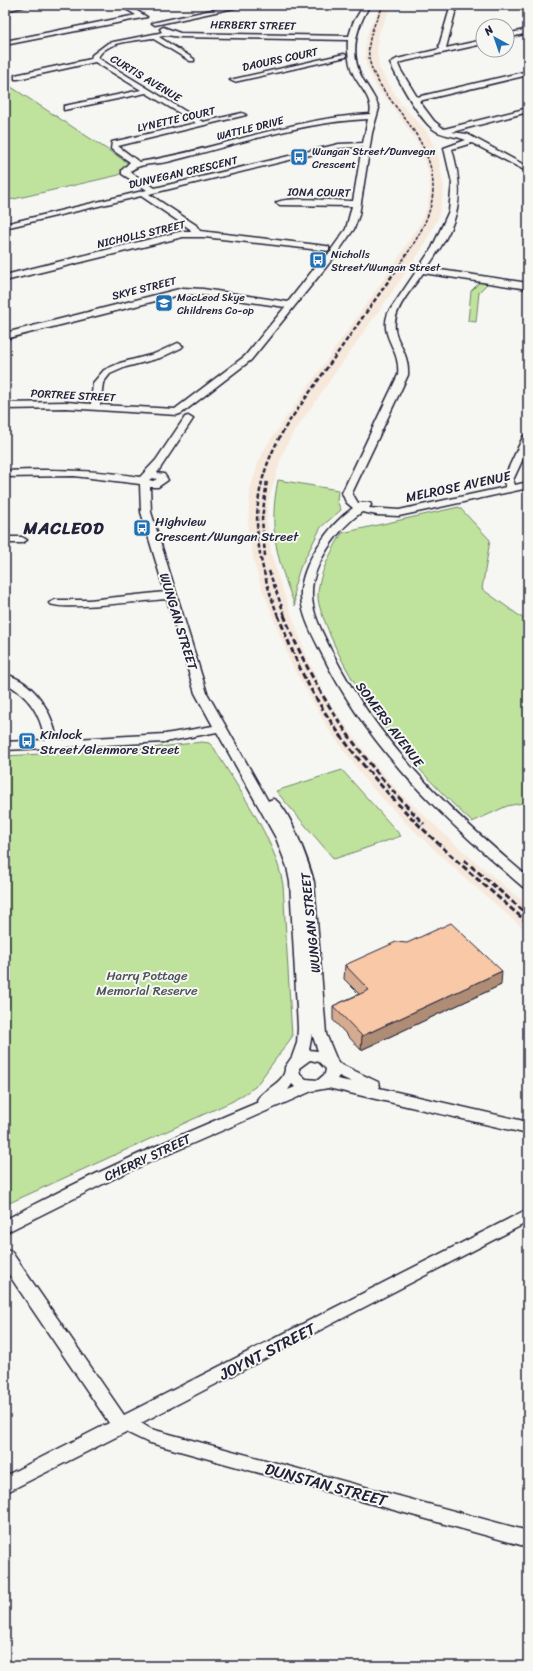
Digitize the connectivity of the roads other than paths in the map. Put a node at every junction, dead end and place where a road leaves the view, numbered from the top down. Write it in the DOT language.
graph roads {
  1 [pos="28,5"];
  2 [pos="122,5"];
  3 [pos="244,5"];
  4 [pos="367,5"];
  5 [pos="454,5"];
  6 [pos="5,9"];
  7 [pos="142,16"];
  8 [pos="158,25"];
  9 [pos="528,31"];
  10 [pos="168,32"];
  11 [pos="515,34"];
  12 [pos="152,35"];
  13 [pos="352,37"];
  14 [pos="444,42"];
  15 [pos="5,43"];
  16 [pos="475,44"];
  17 [pos="452,48"];
  18 [pos="444,50"];
  19 [pos="349,57"];
  20 [pos="96,60"];
  21 [pos="192,60"];
  22 [pos="528,73"];
  23 [pos="18,77"];
  24 [pos="234,80"];
  25 [pos="147,91"];
  26 [pos="415,100"];
  27 [pos="67,108"];
  28 [pos="528,110"];
  29 [pos="242,115"];
  30 [pos="373,116"];
  31 [pos="202,124"];
  32 [pos="448,130"];
  33 [pos="468,139"];
  34 [pos="366,145"];
  35 [pos="133,165"];
  36 [pos="528,170"];
  37 [pos="152,190"];
  38 [pos="142,193"];
  39 [pos="280,203"];
  40 [pos="357,204"];
  41 [pos="5,226"];
  42 [pos="197,234"];
  43 [pos="328,251"];
  44 [pos="421,270"];
  45 [pos="5,278"];
  46 [pos="528,286"];
  47 [pos="291,305"];
  48 [pos="5,336"];
  49 [pos="188,349"];
  50 [pos="195,398"];
  51 [pos="5,406"];
  52 [pos="95,407"];
  53 [pos="176,414"];
  54 [pos="190,416"];
  55 [pos="174,435"];
  56 [pos="528,437"];
  57 [pos="162,462"];
  58 [pos="5,474"];
  59 [pos="146,479"];
  60 [pos="160,481"];
  61 [pos="528,485"];
  62 [pos="512,489"];
  63 [pos="146,502"];
  64 [pos="368,508"];
  65 [pos="5,540"];
  66 [pos="22,540"];
  67 [pos="170,594"];
  68 [pos="55,603"];
  69 [pos="5,678"];
  70 [pos="220,728"];
  71 [pos="52,744"];
  72 [pos="5,746"];
  73 [pos="236,756"];
  74 [pos="528,884"];
  75 [pos="299,1059"];
  76 [pos="331,1063"];
  77 [pos="292,1072"];
  78 [pos="327,1082"];
  79 [pos="311,1086"];
  80 [pos="410,1101"];
  81 [pos="252,1109"];
  82 [pos="528,1128"];
  83 [pos="42,1205"];
  84 [pos="528,1215"];
  85 [pos="5,1216"];
  86 [pos="5,1227"];
  87 [pos="6,1254"];
  88 [pos="125,1424"];
  89 [pos="5,1485"];
  90 [pos="528,1539"];
  1 -- 6 [label="street"];
  2 -- 7 [label="street"];
  3 -- 8 [label="street"];
  4 -- 13 [label="street"];
  5 -- 14 [label="street"];
  7 -- 8 [label="street"];
  7 -- 15 [label="street"];
  8 -- 10 [label="street"];
  9 -- 11 [label="street"];
  10 -- 12 [label="street, CURTIS AVENUE"];
  10 -- 13 [label="street, HERBERT STREET"];
  12 -- 20 [label="street, CURTIS AVENUE"];
  12 -- 21 [label="street"];
  13 -- 19 [label="street"];
  14 -- 17 [label="street"];
  14 -- 18 [label="street"];
  16 -- 17 [label="street"];
  17 -- 18 [label="street"];
  18 -- 26 [label="street"];
  19 -- 24 [label="street, DAOURS COURT"];
  19 -- 30 [label="street"];
  20 -- 23 [label="street"];
  20 -- 25 [label="street, CURTIS AVENUE"];
  22 -- 26 [label="street"];
  25 -- 27 [label="street"];
  25 -- 31 [label="street, CURTIS AVENUE"];
  26 -- 32 [label="street"];
  28 -- 32 [label="street"];
  29 -- 31 [label="street, LYNETTE COURT"];
  30 -- 34 [label="street"];
  30 -- 35 [label="street, WATTLE DRIVE"];
  31 -- 35 [label="street, LYNETTE COURT"];
  32 -- 33 [label="street"];
  33 -- 36 [label="street"];
  33 -- 44 [label="street"];
  34 -- 37 [label="street, DUNVEGAN CRESCENT"];
  34 -- 40 [label="street"];
  35 -- 37 [label="street"];
  37 -- 38 [label="street, DUNVEGAN CRESCENT"];
  38 -- 41 [label="street, DUNVEGAN CRESCENT"];
  38 -- 42 [label="street"];
  39 -- 40 [label="street, IONA COURT"];
  40 -- 43 [label="street"];
  42 -- 43 [label="street, NICHOLLS STREET"];
  42 -- 45 [label="street, NICHOLLS STREET"];
  43 -- 47 [label="street"];
  44 -- 46 [label="street"];
  44 -- 64 [label="street"];
  47 -- 48 [label="street, SKYE STREET"];
  47 -- 50 [label="street"];
  49 -- 52 [label="street"];
  50 -- 53 [label="street"];
  50 -- 54 [label="street"];
  51 -- 52 [label="street, PORTREE STREET"];
  52 -- 53 [label="street, PORTREE STREET"];
  53 -- 54 [label="street, PORTREE STREET"];
  53 -- 55 [label="street"];
  54 -- 55 [label="street"];
  55 -- 57 [label="street"];
  56 -- 62 [label="street"];
  57 -- 59 [label="street"];
  57 -- 60 [label="street"];
  58 -- 59 [label="street"];
  59 -- 60 [label="street"];
  59 -- 63 [label="street, WUNGAN STREET"];
  60 -- 63 [label="street"];
  61 -- 62 [label="street, MELROSE AVENUE"];
  62 -- 64 [label="street, MELROSE AVENUE"];
  63 -- 67 [label="street, WUNGAN STREET"];
  64 -- 74 [label="street, SOMERS AVENUE"];
  65 -- 66 [label="street"];
  67 -- 68 [label="street"];
  67 -- 70 [label="street, WUNGAN STREET"];
  69 -- 71 [label="street"];
  70 -- 71 [label="street"];
  70 -- 73 [label="street, WUNGAN STREET"];
  71 -- 72 [label="street"];
  73 -- 75 [label="street, WUNGAN STREET"];
  73 -- 76 [label="street, WUNGAN STREET"];
  75 -- 76 [label="street"];
  75 -- 77 [label="street"];
  76 -- 78 [label="street"];
  76 -- 80 [label="street"];
  77 -- 79 [label="street"];
  77 -- 81 [label="street, CHERRY STREET"];
  78 -- 79 [label="street"];
  78 -- 80 [label="street"];
  79 -- 81 [label="street, CHERRY STREET"];
  80 -- 82 [label="street"];
  81 -- 83 [label="street, CHERRY STREET"];
  83 -- 85 [label="street, CHERRY STREET"];
  83 -- 86 [label="street, CHERRY STREET"];
  84 -- 88 [label="street, JOYNT STREET"];
  87 -- 88 [label="street, DUNSTAN STREET"];
  88 -- 89 [label="street, JOYNT STREET"];
  88 -- 90 [label="street, DUNSTAN STREET"];
}
